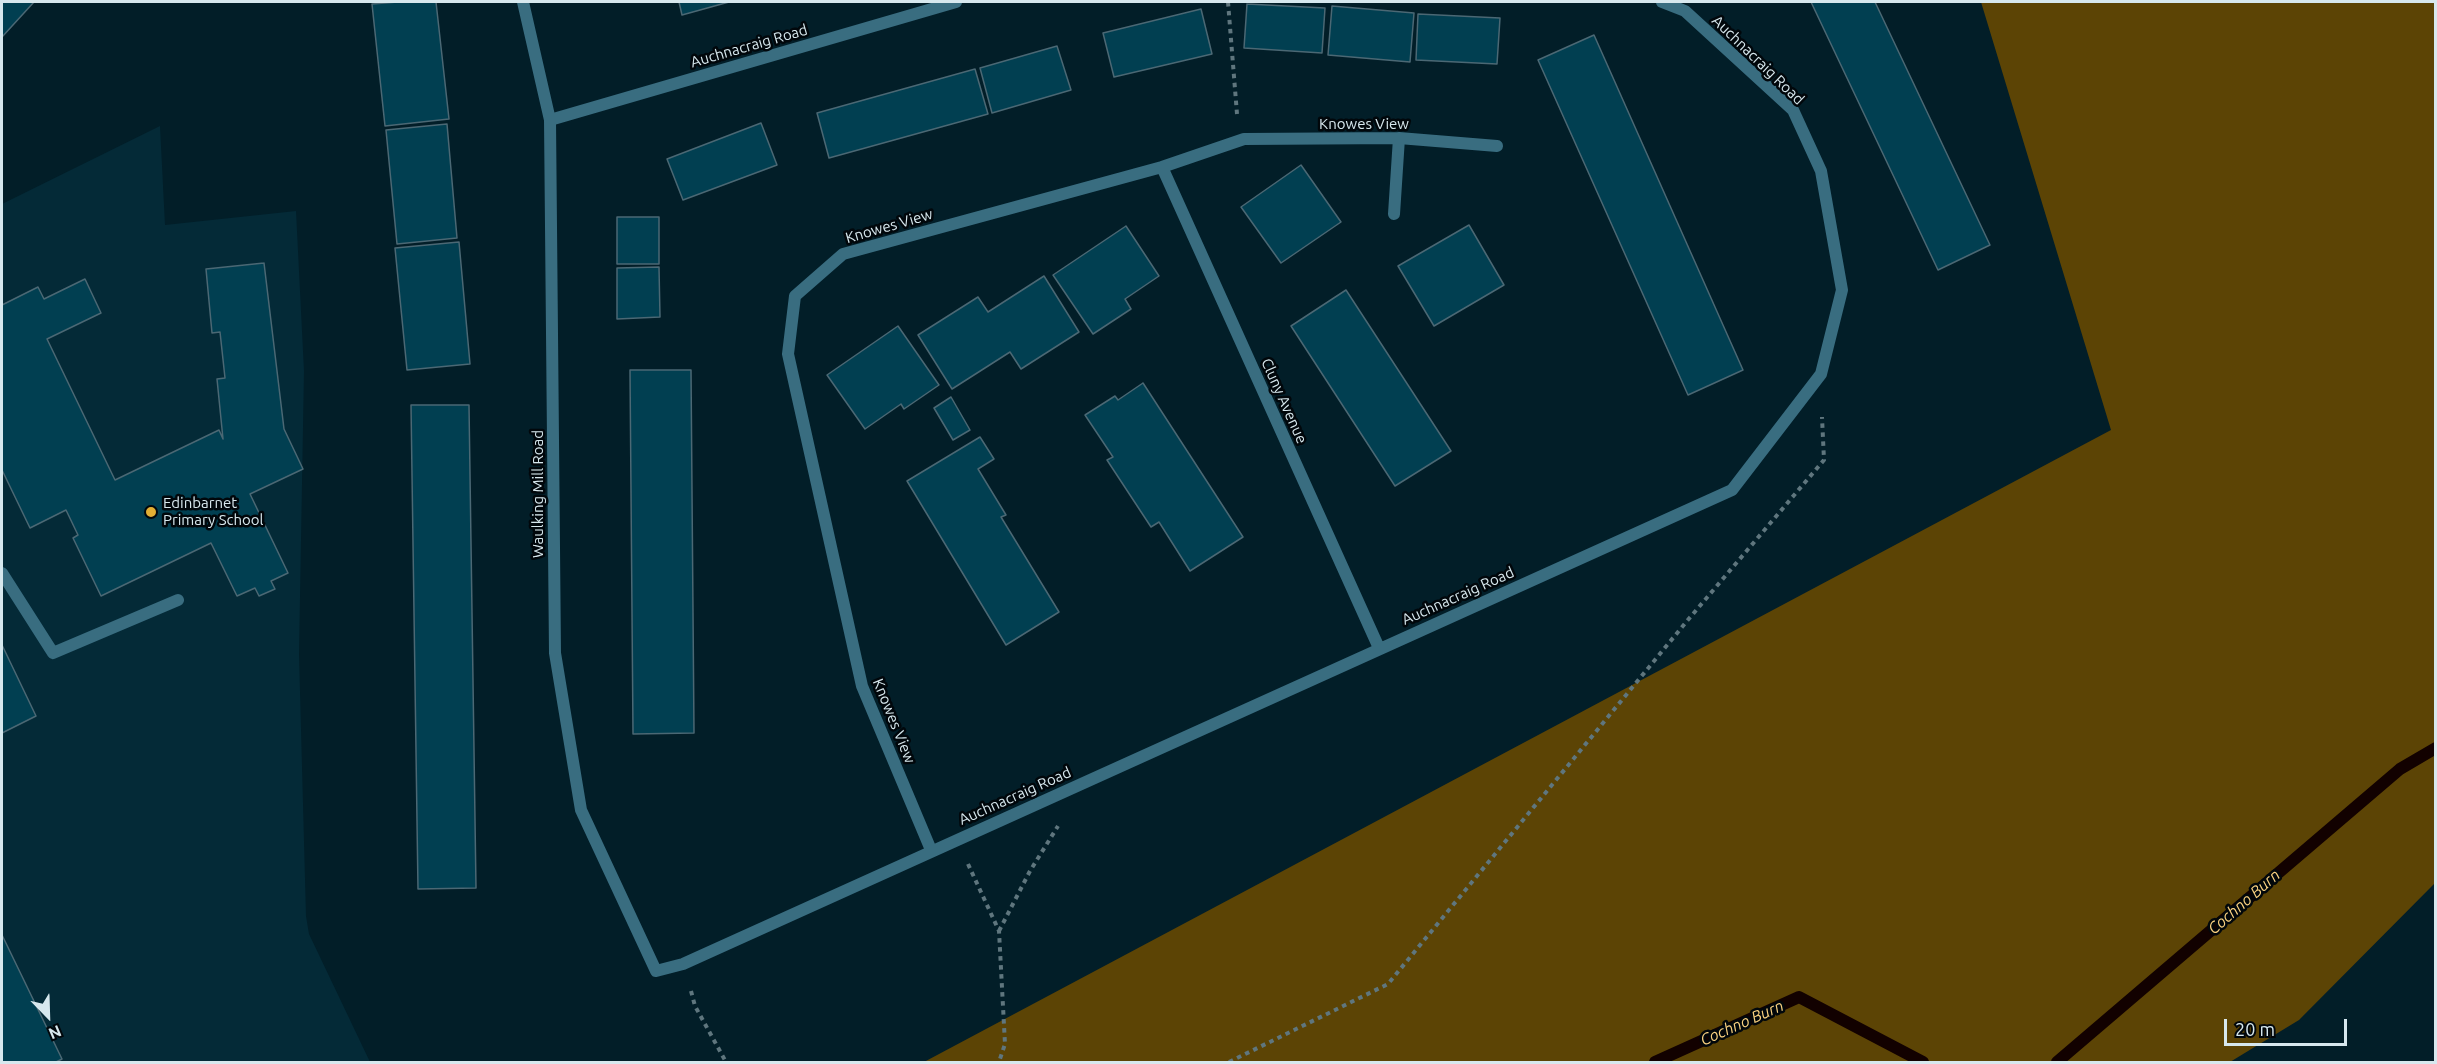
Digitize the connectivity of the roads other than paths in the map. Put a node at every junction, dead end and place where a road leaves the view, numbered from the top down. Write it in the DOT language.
graph roads {
  1 [pos="523,2"];
  2 [pos="956,2"];
  3 [pos="1662,2"];
  4 [pos="550,120"];
  5 [pos="1399,138"];
  6 [pos="1497,146"];
  7 [pos="1162,167"];
  8 [pos="1394,214"];
  9 [pos="2,573"];
  10 [pos="178,600"];
  11 [pos="1379,648"];
  12 [pos="932,850"];
  13 [pos="656,971"];
  1 -- 4 [label="street, Waulking Mill Road"];
  2 -- 4 [label="street, Auchnacraig Road"];
  3 -- 11 [label="street, Auchnacraig Road"];
  4 -- 13 [label="street, Waulking Mill Road"];
  5 -- 6 [label="street, Knowes View"];
  5 -- 7 [label="street, Knowes View"];
  5 -- 8 [label="street"];
  7 -- 11 [label="street, Cluny Avenue"];
  7 -- 12 [label="street, Knowes View"];
  9 -- 10 [label="street"];
  11 -- 12 [label="street, Auchnacraig Road"];
  12 -- 13 [label="street, Auchnacraig Road"];
}
